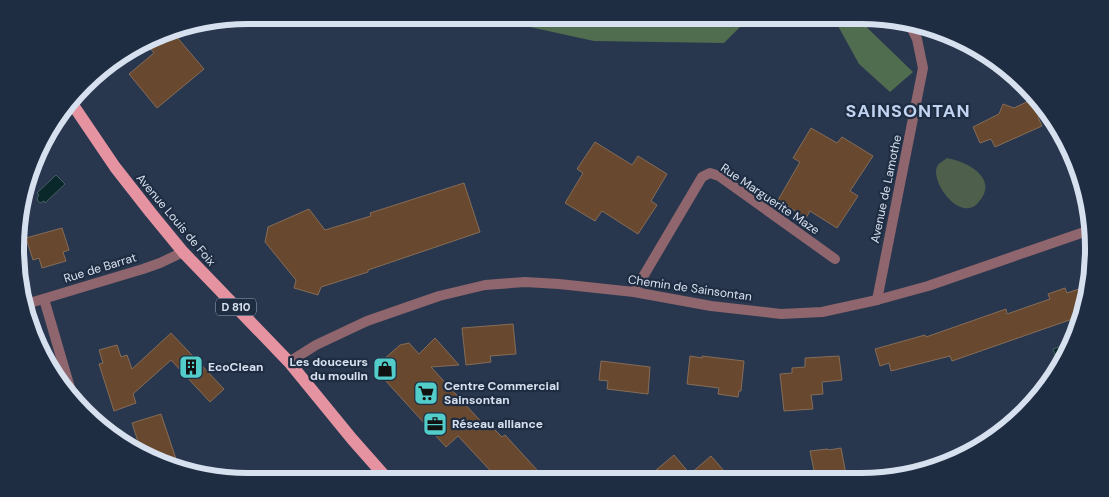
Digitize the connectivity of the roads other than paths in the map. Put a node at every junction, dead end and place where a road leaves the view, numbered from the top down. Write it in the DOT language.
graph roads {
  1 [pos="912,30"];
  2 [pos="74,107"];
  3 [pos="1085,232"];
  4 [pos="183,252"];
  5 [pos="835,259"];
  6 [pos="634,292"];
  7 [pos="44,299"];
  8 [pos="877,300"];
  9 [pos="30,302"];
  10 [pos="289,362"];
  11 [pos="69,383"];
  12 [pos="382,473"];
  1 -- 8 [label="street, Avenue de Lamothe"];
  2 -- 4 [label="main road, Avenue Louis de Foix / D 810"];
  3 -- 8 [label="street, Chemin de Sainsontan"];
  4 -- 7 [label="street, Rue de Barrat"];
  4 -- 10 [label="main road, Avenue Louis de Foix / D 810"];
  5 -- 6 [label="street, Rue Marguerite Maze"];
  6 -- 8 [label="street, Chemin de Sainsontan"];
  6 -- 10 [label="street, Chemin de Sainsontan"];
  7 -- 9 [label="street, Rue de Barrat"];
  7 -- 11 [label="street"];
  10 -- 12 [label="main road, Avenue Louis de Foix / D 810"];
}
